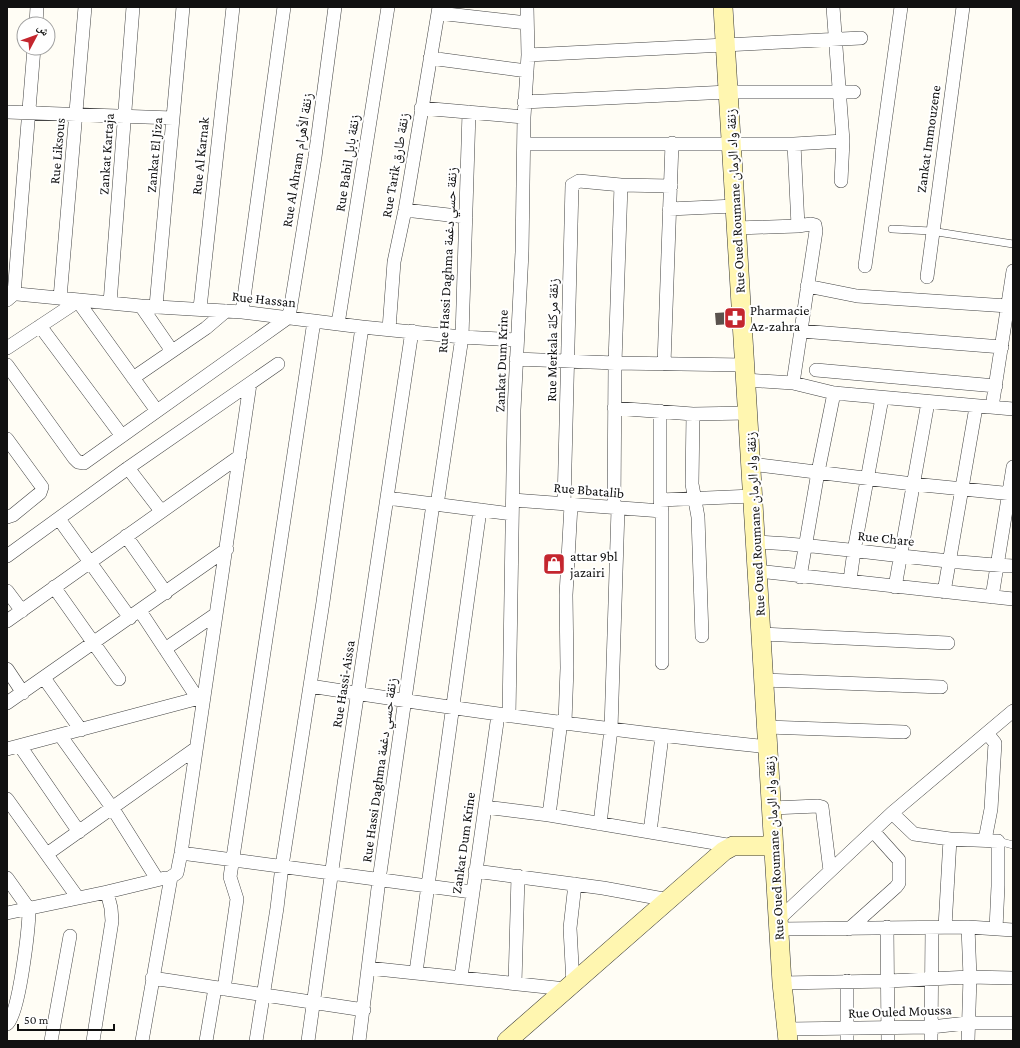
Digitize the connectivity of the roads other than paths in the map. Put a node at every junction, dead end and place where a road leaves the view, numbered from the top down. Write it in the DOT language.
graph roads {
  1 [pos="85,7"];
  2 [pos="133,7"];
  3 [pos="183,7"];
  4 [pos="233,7"];
  5 [pos="284,7"];
  6 [pos="335,7"];
  7 [pos="388,7"];
  8 [pos="527,7"];
  9 [pos="723,7"];
  10 [pos="833,7"];
  11 [pos="901,7"];
  12 [pos="963,7"];
  13 [pos="439,10"];
  14 [pos="527,23"];
  15 [pos="861,38"];
  16 [pos="835,39"];
  17 [pos="726,45"];
  18 [pos="528,55"];
  19 [pos="34,56"];
  20 [pos="430,58"];
  21 [pos="527,71"];
  22 [pos="728,92"];
  23 [pos="839,92"];
  24 [pos="854,92"];
  25 [pos="524,102"];
  26 [pos="421,108"];
  27 [pos="7,112"];
  28 [pos="469,112"];
  29 [pos="30,114"];
  30 [pos="76,114"];
  31 [pos="125,115"];
  32 [pos="524,117"];
  33 [pos="173,118"];
  34 [pos="843,141"];
  35 [pos="672,143"];
  36 [pos="524,144"];
  37 [pos="732,144"];
  38 [pos="794,144"];
  39 [pos="841,181"];
  40 [pos="620,185"];
  41 [pos="671,186"];
  42 [pos="735,206"];
  43 [pos="668,208"];
  44 [pos="405,210"];
  45 [pos="466,217"];
  46 [pos="798,226"];
  47 [pos="737,228"];
  48 [pos="892,229"];
  49 [pos="931,231"];
  50 [pos="1013,244"];
  51 [pos="865,266"];
  52 [pos="1013,271"];
  53 [pos="927,277"];
  54 [pos="807,286"];
  55 [pos="9,296"];
  56 [pos="60,298"];
  57 [pos="78,300"];
  58 [pos="110,303"];
  59 [pos="141,306"];
  60 [pos="156,306"];
  61 [pos="1008,306"];
  62 [pos="200,308"];
  63 [pos="226,311"];
  64 [pos="242,312"];
  65 [pos="289,317"];
  66 [pos="314,321"];
  67 [pos="338,324"];
  68 [pos="40,326"];
  69 [pos="362,327"];
  70 [pos="389,329"];
  71 [pos="801,330"];
  72 [pos="412,331"];
  73 [pos="462,337"];
  74 [pos="517,340"];
  75 [pos="1002,347"];
  76 [pos="7,348"];
  77 [pos="172,351"];
  78 [pos="516,359"];
  79 [pos="567,362"];
  80 [pos="615,363"];
  81 [pos="278,364"];
  82 [pos="664,364"];
  83 [pos="7,365"];
  84 [pos="816,370"];
  85 [pos="745,372"];
  86 [pos="133,378"];
  87 [pos="250,384"];
  88 [pos="793,384"];
  89 [pos="996,386"];
  90 [pos="834,393"];
  91 [pos="882,398"];
  92 [pos="928,402"];
  93 [pos="976,407"];
  94 [pos="992,407"];
  95 [pos="614,408"];
  96 [pos="1013,409"];
  97 [pos="156,411"];
  98 [pos="660,411"];
  99 [pos="748,412"];
  100 [pos="692,414"];
  101 [pos="122,436"];
  102 [pos="7,438"];
  103 [pos="240,456"];
  104 [pos="751,464"];
  105 [pos="1013,467"];
  106 [pos="128,468"];
  107 [pos="818,472"];
  108 [pos="868,478"];
  109 [pos="913,484"];
  110 [pos="961,488"];
  111 [pos="1011,494"];
  112 [pos="753,496"];
  113 [pos="387,498"];
  114 [pos="512,500"];
  115 [pos="695,500"];
  116 [pos="435,504"];
  117 [pos="568,504"];
  118 [pos="661,506"];
  119 [pos="616,508"];
  120 [pos="480,510"];
  121 [pos="161,511"];
  122 [pos="512,514"];
  123 [pos="7,517"];
  124 [pos="59,519"];
  125 [pos="126,536"];
  126 [pos="756,542"];
  127 [pos="806,545"];
  128 [pos="227,549"];
  129 [pos="854,551"];
  130 [pos="7,556"];
  131 [pos="901,556"];
  132 [pos="950,561"];
  133 [pos="91,562"];
  134 [pos="998,565"];
  135 [pos="1013,566"];
  136 [pos="758,571"];
  137 [pos="800,577"];
  138 [pos="850,580"];
  139 [pos="54,587"];
  140 [pos="895,587"];
  141 [pos="7,591"];
  142 [pos="944,592"];
  143 [pos="166,593"];
  144 [pos="992,597"];
  145 [pos="1013,599"];
  146 [pos="22,611"];
  147 [pos="135,614"];
  148 [pos="216,614"];
  149 [pos="7,621"];
  150 [pos="761,634"];
  151 [pos="702,636"];
  152 [pos="95,642"];
  153 [pos="948,642"];
  154 [pos="165,649"];
  155 [pos="662,663"];
  156 [pos="7,670"];
  157 [pos="44,678"];
  158 [pos="119,679"];
  159 [pos="764,680"];
  160 [pos="310,686"];
  161 [pos="941,687"];
  162 [pos="23,693"];
  163 [pos="358,694"];
  164 [pos="201,698"];
  165 [pos="405,701"];
  166 [pos="7,704"];
  167 [pos="453,708"];
  168 [pos="1013,711"];
  169 [pos="504,715"];
  170 [pos="563,722"];
  171 [pos="767,727"];
  172 [pos="611,729"];
  173 [pos="81,730"];
  174 [pos="904,732"];
  175 [pos="987,733"];
  176 [pos="60,735"];
  177 [pos="662,736"];
  178 [pos="20,746"];
  179 [pos="768,747"];
  180 [pos="7,749"];
  181 [pos="196,749"];
  182 [pos="7,798"];
  183 [pos="113,808"];
  184 [pos="485,808"];
  185 [pos="772,808"];
  186 [pos="892,813"];
  187 [pos="549,816"];
  188 [pos="600,824"];
  189 [pos="873,831"];
  190 [pos="79,832"];
  191 [pos="650,832"];
  192 [pos="950,840"];
  193 [pos="985,840"];
  194 [pos="998,841"];
  195 [pos="1013,845"];
  196 [pos="733,846"];
  197 [pos="774,846"];
  198 [pos="181,853"];
  199 [pos="47,854"];
  200 [pos="233,860"];
  201 [pos="282,866"];
  202 [pos="475,871"];
  203 [pos="830,871"];
  204 [pos="331,874"];
  205 [pos="518,876"];
  206 [pos="171,877"];
  207 [pos="7,878"];
  208 [pos="158,879"];
  209 [pos="378,880"];
  210 [pos="575,884"];
  211 [pos="427,887"];
  212 [pos="107,892"];
  213 [pos="472,892"];
  214 [pos="78,898"];
  215 [pos="669,900"];
  216 [pos="29,909"];
  217 [pos="7,913"];
  218 [pos="779,924"];
  219 [pos="945,926"];
  220 [pos="968,927"];
  221 [pos="887,928"];
  222 [pos="932,928"];
  223 [pos="850,929"];
  224 [pos="996,929"];
  225 [pos="1013,930"];
  226 [pos="70,936"];
  227 [pos="368,968"];
  228 [pos="416,972"];
  229 [pos="461,977"];
  230 [pos="970,977"];
  231 [pos="152,978"];
  232 [pos="1013,978"];
  233 [pos="931,980"];
  234 [pos="847,981"];
  235 [pos="888,981"];
  236 [pos="515,983"];
  237 [pos="782,983"];
  238 [pos="570,987"];
  239 [pos="220,988"];
  240 [pos="264,995"];
  241 [pos="314,1002"];
  242 [pos="364,1010"];
  243 [pos="967,1023"];
  244 [pos="1013,1023"];
  245 [pos="7,1024"];
  246 [pos="931,1027"];
  247 [pos="888,1028"];
  248 [pos="788,1035"];
  249 [pos="847,1035"];
  250 [pos="51,1041"];
  251 [pos="92,1041"];
  252 [pos="142,1041"];
  253 [pos="206,1041"];
  254 [pos="256,1041"];
  255 [pos="308,1041"];
  256 [pos="359,1041"];
  257 [pos="507,1041"];
  258 [pos="888,1041"];
  259 [pos="931,1041"];
  260 [pos="968,1041"];
  1 -- 30 [label="street, Rue Liksous"];
  2 -- 31 [label="street, Zankat Kartaja"];
  3 -- 33 [label="street, Zankat El Jiza"];
  4 -- 62 [label="street, Rue Al Karnak"];
  5 -- 64 [label="street"];
  6 -- 65 [label="street, Rue Al Ahram زنقة الأهرام"];
  7 -- 67 [label="street, Rue Babil زنقة بابل"];
  8 -- 14 [label="street, Zankat Dum Krine"];
  9 -- 17 [label="street, Rue Oued Roumane زنقة واد الرمان"];
  10 -- 16 [label="street"];
  11 -- 51 [label="street"];
  12 -- 49 [label="street, Zankat Immouzene"];
  13 -- 14 [label="street"];
  13 -- 20 [label="street, Rue Tarik زنقة طارق"];
  14 -- 18 [label="street, Zankat Dum Krine"];
  15 -- 16 [label="street"];
  16 -- 17 [label="street"];
  16 -- 23 [label="street"];
  17 -- 18 [label="street"];
  17 -- 22 [label="street, Rue Oued Roumane زنقة واد الرمان"];
  18 -- 21 [label="street, Zankat Dum Krine"];
  19 -- 29 [label="street"];
  20 -- 21 [label="street"];
  20 -- 26 [label="street, Rue Tarik زنقة طارق"];
  21 -- 25 [label="street, Zankat Dum Krine"];
  22 -- 23 [label="street"];
  22 -- 25 [label="street"];
  22 -- 37 [label="street, Rue Oued Roumane زنقة واد الرمان"];
  23 -- 24 [label="street"];
  23 -- 34 [label="street"];
  25 -- 32 [label="street, Zankat Dum Krine"];
  26 -- 28 [label="street"];
  26 -- 44 [label="street, Rue Tarik زنقة طارق"];
  27 -- 29 [label="street"];
  28 -- 32 [label="street"];
  28 -- 45 [label="street, Rue Hassi Daghma زنقة حسي دغمة"];
  29 -- 30 [label="street"];
  29 -- 55 [label="street"];
  30 -- 31 [label="street"];
  30 -- 56 [label="street, Rue Liksous"];
  31 -- 33 [label="street"];
  31 -- 58 [label="street, Zankat Kartaja"];
  32 -- 36 [label="street, Zankat Dum Krine"];
  33 -- 60 [label="street, Zankat El Jiza"];
  34 -- 38 [label="street"];
  34 -- 39 [label="street"];
  35 -- 36 [label="street"];
  35 -- 37 [label="street"];
  35 -- 41 [label="street"];
  36 -- 74 [label="street, Zankat Dum Krine"];
  37 -- 38 [label="street"];
  37 -- 42 [label="street, Rue Oued Roumane زنقة واد الرمان"];
  38 -- 46 [label="street"];
  40 -- 41 [label="street"];
  40 -- 79 [label="street, Rue Merkala زنقة مركلة"];
  40 -- 80 [label="street"];
  41 -- 43 [label="street"];
  42 -- 43 [label="street"];
  42 -- 47 [label="street, Rue Oued Roumane زنقة واد الرمان"];
  43 -- 82 [label="street"];
  44 -- 45 [label="street"];
  44 -- 70 [label="street, Rue Tarik زنقة طارق"];
  45 -- 73 [label="street, Rue Hassi Daghma زنقة حسي دغمة"];
  46 -- 47 [label="street"];
  46 -- 54 [label="street"];
  47 -- 85 [label="street, Rue Oued Roumane زنقة واد الرمان"];
  48 -- 49 [label="lane"];
  49 -- 50 [label="lane"];
  49 -- 53 [label="street, Zankat Immouzene"];
  52 -- 61 [label="street"];
  54 -- 61 [label="street"];
  54 -- 71 [label="street"];
  55 -- 56 [label="street, Rue Hassan"];
  56 -- 57 [label="street, Rue Hassan"];
  57 -- 58 [label="street, Rue Hassan"];
  57 -- 68 [label="street"];
  57 -- 86 [label="street"];
  58 -- 59 [label="street, Rue Hassan"];
  59 -- 60 [label="street, Rue Hassan"];
  59 -- 77 [label="street"];
  60 -- 62 [label="street, Rue Hassan"];
  61 -- 75 [label="street"];
  62 -- 63 [label="street, Rue Hassan"];
  63 -- 64 [label="street, Rue Hassan"];
  63 -- 77 [label="street"];
  64 -- 65 [label="street, Rue Hassan"];
  65 -- 66 [label="street, Rue Hassan"];
  65 -- 97 [label="street"];
  66 -- 67 [label="street, Rue Hassan"];
  66 -- 200 [label="street"];
  67 -- 69 [label="street, Rue Hassan"];
  68 -- 76 [label="street"];
  68 -- 101 [label="street"];
  69 -- 70 [label="street, Rue Hassan"];
  69 -- 160 [label="street"];
  70 -- 72 [label="street, Rue Hassan"];
  71 -- 75 [label="street"];
  71 -- 88 [label="street"];
  72 -- 73 [label="street, Rue Hassan"];
  72 -- 113 [label="street, Rue Hassi-Aissa"];
  73 -- 74 [label="street, Rue Hassan"];
  73 -- 116 [label="street, Rue Hassi Daghma زنقة حسي دغمة"];
  74 -- 78 [label="street, Zankat Dum Krine"];
  75 -- 89 [label="street"];
  77 -- 86 [label="street"];
  78 -- 79 [label="street"];
  78 -- 114 [label="street, Zankat Dum Krine"];
  79 -- 80 [label="street"];
  79 -- 117 [label="street, Rue Merkala زنقة مركلة"];
  80 -- 82 [label="street"];
  80 -- 95 [label="street"];
  81 -- 87 [label="street"];
  82 -- 85 [label="street"];
  83 -- 101 [label="street"];
  84 -- 89 [label="street"];
  85 -- 88 [label="street"];
  85 -- 99 [label="street, Rue Oued Roumane زنقة واد الرمان"];
  86 -- 97 [label="street"];
  87 -- 103 [label="street"];
  87 -- 106 [label="street"];
  88 -- 90 [label="street"];
  89 -- 94 [label="street"];
  90 -- 91 [label="street"];
  90 -- 107 [label="street"];
  91 -- 92 [label="street"];
  91 -- 108 [label="street"];
  92 -- 93 [label="street"];
  92 -- 109 [label="street"];
  93 -- 94 [label="street"];
  93 -- 110 [label="street"];
  94 -- 96 [label="street"];
  95 -- 98 [label="street"];
  95 -- 119 [label="street"];
  97 -- 101 [label="street"];
  98 -- 100 [label="street"];
  98 -- 118 [label="street"];
  99 -- 100 [label="street"];
  99 -- 104 [label="street, Rue Oued Roumane زنقة واد الرمان"];
  100 -- 115 [label="street"];
  102 -- 123 [label="street"];
  103 -- 121 [label="street"];
  103 -- 128 [label="street"];
  104 -- 107 [label="street"];
  104 -- 112 [label="street, Rue Oued Roumane زنقة واد الرمان"];
  105 -- 111 [label="street"];
  106 -- 121 [label="street"];
  106 -- 124 [label="street"];
  107 -- 108 [label="street"];
  107 -- 127 [label="street"];
  108 -- 109 [label="street"];
  108 -- 129 [label="street"];
  109 -- 110 [label="street"];
  109 -- 131 [label="street"];
  110 -- 111 [label="street"];
  110 -- 132 [label="street"];
  111 -- 134 [label="street"];
  112 -- 115 [label="street, Rue Bbatalib"];
  112 -- 126 [label="street, Rue Oued Roumane زنقة واد الرمان"];
  113 -- 116 [label="street"];
  113 -- 163 [label="street, Rue Hassi-Aissa"];
  114 -- 117 [label="street, Rue Bbatalib"];
  114 -- 122 [label="street, Zankat Dum Krine"];
  115 -- 118 [label="street, Rue Bbatalib"];
  115 -- 151 [label="street"];
  116 -- 120 [label="street"];
  116 -- 165 [label="street, Rue Hassi Daghma زنقة حسي دغمة"];
  117 -- 119 [label="street, Rue Bbatalib"];
  117 -- 170 [label="street, Rue Merkala زنقة مركلة"];
  118 -- 119 [label="street, Rue Bbatalib"];
  118 -- 155 [label="street"];
  119 -- 172 [label="street"];
  120 -- 122 [label="street"];
  120 -- 167 [label="street"];
  121 -- 125 [label="street"];
  122 -- 169 [label="street, Zankat Dum Krine"];
  124 -- 130 [label="street"];
  124 -- 133 [label="street"];
  125 -- 133 [label="street"];
  125 -- 143 [label="street"];
  126 -- 127 [label="street, Rue Chare"];
  126 -- 136 [label="street, Rue Oued Roumane زنقة واد الرمان"];
  127 -- 129 [label="street, Rue Chare"];
  127 -- 137 [label="street"];
  128 -- 143 [label="street"];
  128 -- 148 [label="street"];
  129 -- 131 [label="street, Rue Chare"];
  129 -- 138 [label="street"];
  131 -- 132 [label="street, Rue Chare"];
  131 -- 140 [label="street"];
  132 -- 134 [label="street, Rue Chare"];
  132 -- 142 [label="street"];
  133 -- 139 [label="street"];
  133 -- 147 [label="street"];
  134 -- 135 [label="street, Rue Chare"];
  134 -- 144 [label="street"];
  136 -- 137 [label="street"];
  136 -- 150 [label="street, Rue Oued Roumane زنقة واد الرمان"];
  137 -- 138 [label="street"];
  138 -- 140 [label="street"];
  139 -- 146 [label="street"];
  139 -- 152 [label="street"];
  140 -- 142 [label="street"];
  141 -- 146 [label="street"];
  142 -- 144 [label="street"];
  143 -- 147 [label="street"];
  144 -- 145 [label="street"];
  146 -- 149 [label="street"];
  147 -- 152 [label="street"];
  147 -- 154 [label="street"];
  148 -- 154 [label="street"];
  148 -- 164 [label="street"];
  150 -- 153 [label="street"];
  150 -- 159 [label="street, Rue Oued Roumane زنقة واد الرمان"];
  152 -- 157 [label="street"];
  152 -- 158 [label="street"];
  154 -- 164 [label="street"];
  156 -- 162 [label="street"];
  157 -- 162 [label="street"];
  157 -- 173 [label="street"];
  159 -- 161 [label="street"];
  159 -- 171 [label="street, Rue Oued Roumane زنقة واد الرمان"];
  160 -- 163 [label="street"];
  160 -- 201 [label="street"];
  162 -- 166 [label="street"];
  163 -- 165 [label="street"];
  163 -- 204 [label="street, Rue Hassi-Aissa"];
  164 -- 173 [label="street"];
  164 -- 181 [label="street"];
  165 -- 167 [label="street"];
  165 -- 209 [label="street, Rue Hassi Daghma زنقة حسي دغمة"];
  167 -- 169 [label="street"];
  167 -- 211 [label="street"];
  168 -- 175 [label="street"];
  169 -- 170 [label="street"];
  169 -- 184 [label="street, Zankat Dum Krine"];
  170 -- 172 [label="street"];
  170 -- 187 [label="street, Rue Merkala زنقة مركلة"];
  171 -- 174 [label="street"];
  171 -- 179 [label="street, Rue Oued Roumane زنقة واد الرمان"];
  172 -- 177 [label="street"];
  172 -- 188 [label="street"];
  173 -- 176 [label="street"];
  175 -- 186 [label="street"];
  175 -- 193 [label="street"];
  176 -- 178 [label="street"];
  176 -- 183 [label="street"];
  177 -- 179 [label="street"];
  177 -- 191 [label="street"];
  178 -- 180 [label="street"];
  178 -- 190 [label="street"];
  179 -- 185 [label="street, Rue Oued Roumane زنقة واد الرمان"];
  181 -- 183 [label="street"];
  181 -- 198 [label="street"];
  182 -- 199 [label="street"];
  183 -- 190 [label="street"];
  183 -- 208 [label="street"];
  184 -- 187 [label="street"];
  184 -- 202 [label="street, Zankat Dum Krine"];
  185 -- 197 [label="street, Rue Oued Roumane زنقة واد الرمان"];
  185 -- 203 [label="street"];
  186 -- 189 [label="street"];
  186 -- 192 [label="street"];
  187 -- 188 [label="street"];
  188 -- 191 [label="street"];
  189 -- 203 [label="street"];
  189 -- 223 [label="street"];
  190 -- 199 [label="street"];
  191 -- 196 [label="street"];
  192 -- 193 [label="street"];
  192 -- 219 [label="street"];
  193 -- 194 [label="street"];
  194 -- 195 [label="lane"];
  194 -- 224 [label="street"];
  196 -- 197 [label="street"];
  196 -- 215 [label="street"];
  197 -- 218 [label="street, Rue Oued Roumane زنقة واد الرمان"];
  198 -- 200 [label="street"];
  198 -- 206 [label="street"];
  199 -- 214 [label="street"];
  200 -- 201 [label="street"];
  200 -- 239 [label="street"];
  201 -- 204 [label="street"];
  201 -- 240 [label="street"];
  202 -- 205 [label="street"];
  202 -- 213 [label="street, Zankat Dum Krine"];
  203 -- 218 [label="street"];
  204 -- 209 [label="street"];
  204 -- 241 [label="street, Rue Hassi-Aissa"];
  205 -- 210 [label="street"];
  205 -- 236 [label="street"];
  206 -- 208 [label="street"];
  206 -- 231 [label="street"];
  207 -- 216 [label="street"];
  208 -- 212 [label="street"];
  209 -- 211 [label="street"];
  209 -- 227 [label="street, Rue Hassi Daghma زنقة حسي دغمة"];
  210 -- 215 [label="street"];
  210 -- 238 [label="street"];
  211 -- 213 [label="street"];
  211 -- 228 [label="street"];
  212 -- 214 [label="street"];
  212 -- 251 [label="street"];
  213 -- 229 [label="street, Zankat Dum Krine"];
  214 -- 216 [label="street"];
  215 -- 238 [label="street"];
  216 -- 217 [label="street"];
  216 -- 245 [label="street"];
  218 -- 223 [label="street"];
  218 -- 237 [label="street, Rue Oued Roumane زنقة واد الرمان"];
  219 -- 220 [label="street"];
  219 -- 222 [label="street"];
  220 -- 224 [label="street"];
  220 -- 230 [label="street"];
  221 -- 222 [label="street"];
  221 -- 223 [label="street"];
  221 -- 235 [label="street"];
  222 -- 233 [label="street"];
  224 -- 225 [label="street"];
  226 -- 250 [label="street"];
  227 -- 228 [label="street"];
  227 -- 242 [label="street, Rue Hassi Daghma زنقة حسي دغمة"];
  228 -- 229 [label="street"];
  229 -- 236 [label="street"];
  230 -- 232 [label="street"];
  230 -- 233 [label="street"];
  230 -- 243 [label="street"];
  231 -- 239 [label="street"];
  231 -- 252 [label="street"];
  233 -- 235 [label="street"];
  233 -- 246 [label="street"];
  234 -- 235 [label="street"];
  234 -- 237 [label="street"];
  234 -- 249 [label="street"];
  235 -- 247 [label="street"];
  236 -- 238 [label="street"];
  237 -- 248 [label="street, Rue Oued Roumane زنقة واد الرمان"];
  238 -- 257 [label="street"];
  239 -- 240 [label="street"];
  239 -- 253 [label="street"];
  240 -- 241 [label="street"];
  240 -- 254 [label="street"];
  241 -- 242 [label="street"];
  241 -- 255 [label="street, Rue Hassi-Aissa"];
  242 -- 256 [label="street, Rue Hassi Daghma زنقة حسي دغمة"];
  243 -- 244 [label="street, Rue Ouled Moussa"];
  243 -- 246 [label="street, Rue Ouled Moussa"];
  243 -- 260 [label="street"];
  246 -- 247 [label="street, Rue Ouled Moussa"];
  246 -- 259 [label="street"];
  247 -- 249 [label="street, Rue Ouled Moussa"];
  247 -- 258 [label="street"];
  248 -- 249 [label="street, Rue Ouled Moussa"];
}
